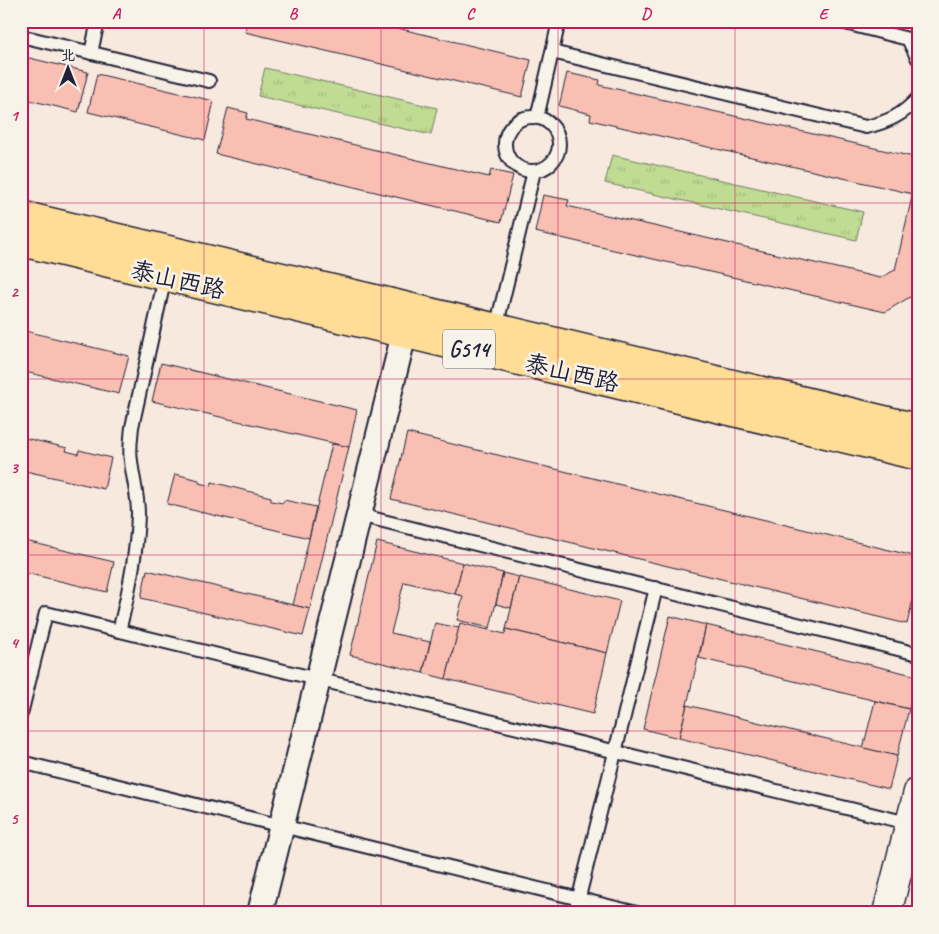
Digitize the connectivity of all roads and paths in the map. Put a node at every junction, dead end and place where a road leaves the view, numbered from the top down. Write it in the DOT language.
graph roads {
  1 [pos="98,21"];
  2 [pos="559,21"];
  3 [pos="836,21"];
  4 [pos="21,36"];
  5 [pos="552,52"];
  6 [pos="91,53"];
  7 [pos="918,59"];
  8 [pos="209,81"];
  9 [pos="918,98"];
  10 [pos="537,118"];
  11 [pos="534,171"];
  12 [pos="21,215"];
  13 [pos="21,242"];
  14 [pos="166,277"];
  15 [pos="496,328"];
  16 [pos="404,334"];
  17 [pos="918,428"];
  18 [pos="918,456"];
  19 [pos="359,515"];
  20 [pos="656,588"];
  21 [pos="119,631"];
  22 [pos="918,654"];
  23 [pos="318,680"];
  24 [pos="21,714"];
  25 [pos="615,752"];
  26 [pos="21,762"];
  27 [pos="918,792"];
  28 [pos="914,825"];
  29 [pos="282,826"];
  30 [pos="578,898"];
  31 [pos="260,913"];
  32 [pos="575,913"];
  33 [pos="638,913"];
  34 [pos="887,913"];
  1 -- 6 [label="lane"];
  2 -- 5 [label="lane"];
  3 -- 7 [label="lane"];
  4 -- 6 [label="lane"];
  5 -- 9 [label="lane"];
  5 -- 10 [label="lane"];
  6 -- 8 [label="lane"];
  10 -- 11 [label="lane"];
  10 -- 11 [label="lane"];
  11 -- 15 [label="lane"];
  12 -- 15 [label="highway, 泰山西路 / G514"];
  13 -- 14 [label="highway, 泰山西路 / G514"];
  14 -- 16 [label="highway, 泰山西路 / G514"];
  14 -- 21 [label="lane"];
  15 -- 17 [label="highway, 泰山西路 / G514"];
  16 -- 18 [label="highway, 泰山西路 / G514"];
  16 -- 19 [label="street"];
  19 -- 20 [label="lane"];
  19 -- 23 [label="street"];
  20 -- 22 [label="lane"];
  20 -- 25 [label="lane"];
  21 -- 23 [label="lane"];
  21 -- 24 [label="lane"];
  23 -- 25 [label="lane"];
  23 -- 29 [label="street"];
  25 -- 28 [label="lane"];
  25 -- 30 [label="lane"];
  26 -- 29 [label="lane"];
  27 -- 28 [label="street"];
  28 -- 34 [label="street"];
  29 -- 30 [label="lane"];
  29 -- 31 [label="street"];
  30 -- 32 [label="lane"];
  30 -- 33 [label="lane"];
}
